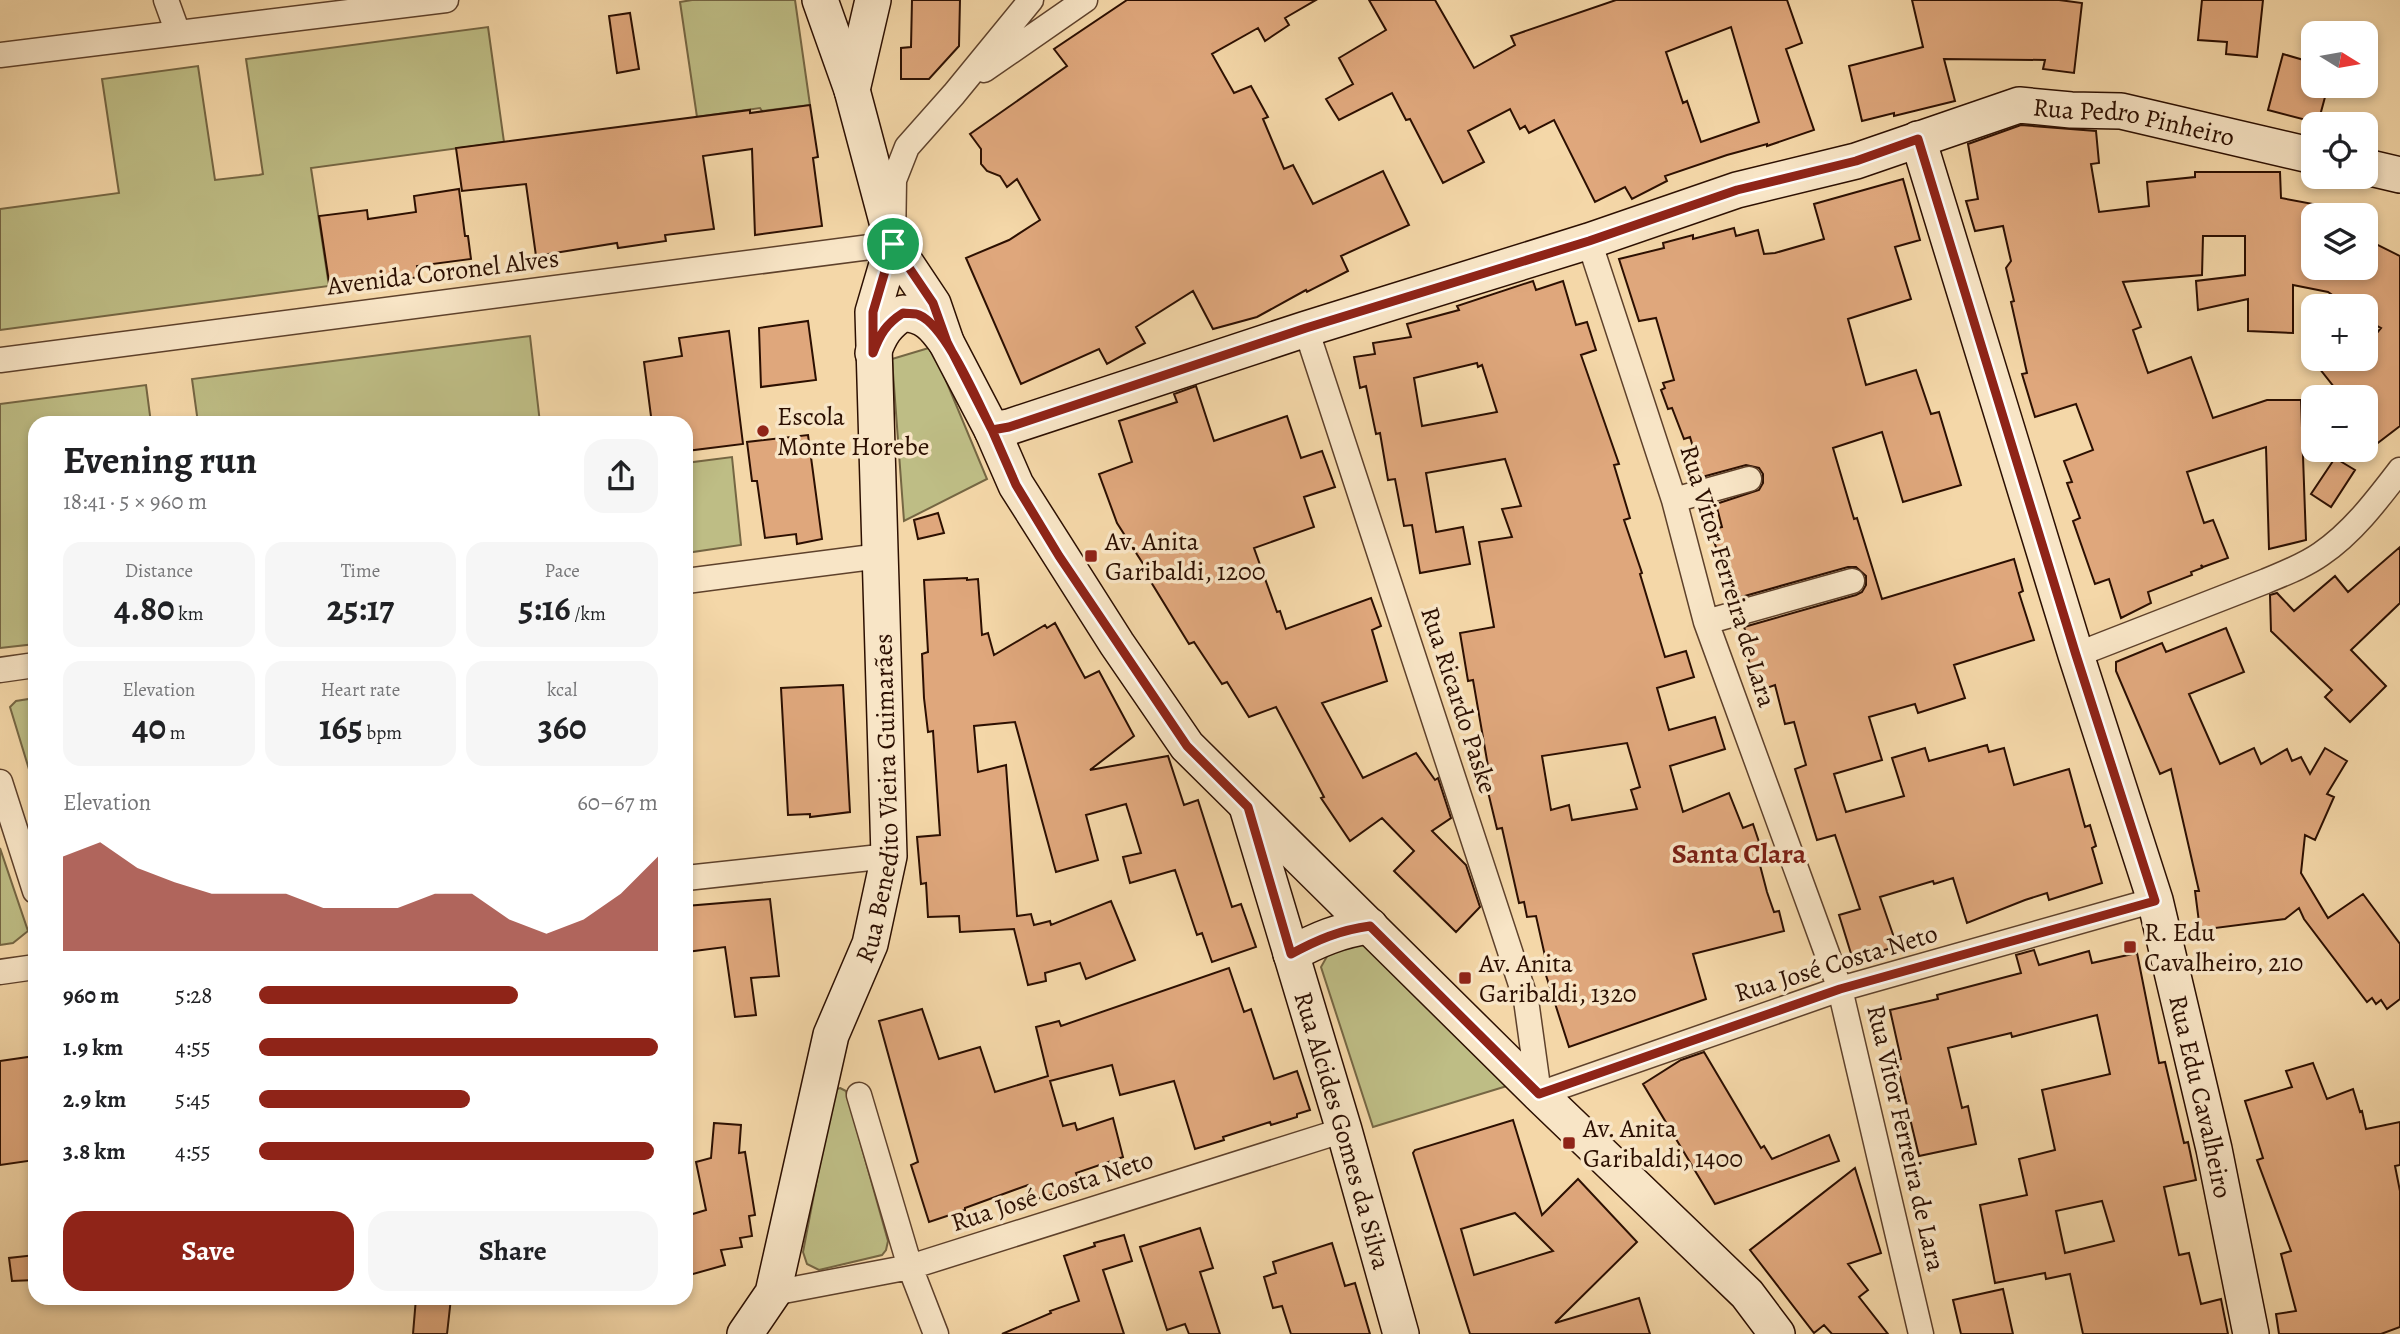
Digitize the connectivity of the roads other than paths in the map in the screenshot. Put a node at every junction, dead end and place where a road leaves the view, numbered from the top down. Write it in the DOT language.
graph roads {
  1 [pos="166,0"];
  2 [pos="446,0"];
  3 [pos="820,0"];
  4 [pos="873,0"];
  5 [pos="1031,0"];
  6 [pos="1085,0"];
  7 [pos="178,33"];
  8 [pos="0,55"];
  9 [pos="852,90"];
  10 [pos="954,94"];
  11 [pos="1918,139"];
  12 [pos="2301,153"];
  13 [pos="2378,170"];
  14 [pos="2400,175"];
  15 [pos="1589,241"];
  16 [pos="893,244"];
  17 [pos="1306,328"];
  18 [pos="947,342"];
  19 [pos="873,353"];
  20 [pos="0,360"];
  21 [pos="992,430"];
  22 [pos="2400,470"];
  23 [pos="1749,479"];
  24 [pos="1674,500"];
  25 [pos="880,556"];
  26 [pos="693,580"];
  27 [pos="1852,581"];
  28 [pos="1706,622"];
  29 [pos="2076,655"];
  30 [pos="28,666"];
  31 [pos="0,670"];
  32 [pos="0,782"];
  33 [pos="1248,807"];
  34 [pos="889,856"];
  35 [pos="28,869"];
  36 [pos="693,877"];
  37 [pos="2155,901"];
  38 [pos="1370,926"];
  39 [pos="1291,954"];
  40 [pos="28,968"];
  41 [pos="0,972"];
  42 [pos="1840,989"];
  43 [pos="1539,1094"];
  44 [pos="859,1095"];
  45 [pos="1344,1130"];
  46 [pos="909,1268"];
  47 [pos="773,1293"];
  48 [pos="746,1334"];
  49 [pos="936,1334"];
  50 [pos="1401,1334"];
  51 [pos="1777,1334"];
  52 [pos="1921,1334"];
  53 [pos="2251,1334"];
  1 -- 7 [label="street"];
  2 -- 7 [label="street"];
  3 -- 9 [label="street"];
  4 -- 9 [label="street"];
  5 -- 10 [label="street"];
  6 -- 10 [label="street"];
  7 -- 8 [label="street"];
  9 -- 16 [label="street"];
  10 -- 16 [label="street"];
  11 -- 12 [label="street, Rua Pedro Pinheiro"];
  11 -- 15 [label="street, Rua Pedro Pinheiro"];
  11 -- 29 [label="street, Rua Edu Cavalheiro"];
  13 -- 14 [label="street"];
  15 -- 17 [label="street, Rua Pedro Pinheiro"];
  15 -- 24 [label="street, Rua Vitor Ferreira de Lara"];
  16 -- 18 [label="street"];
  16 -- 19 [label="street, Rua Benedito Vieira Guimarães"];
  16 -- 20 [label="street, Avenida Coronel Alves"];
  17 -- 21 [label="street, Rua Pedro Pinheiro"];
  17 -- 43 [label="street, Rua Ricardo Paske"];
  18 -- 19 [label="street"];
  18 -- 21 [label="street"];
  19 -- 25 [label="street, Rua Benedito Vieira Guimarães"];
  21 -- 33 [label="street"];
  22 -- 29 [label="street"];
  23 -- 24 [label="street"];
  24 -- 28 [label="street, Rua Vitor Ferreira de Lara"];
  25 -- 26 [label="street"];
  25 -- 34 [label="street, Rua Benedito Vieira Guimarães"];
  27 -- 28 [label="street"];
  28 -- 42 [label="street, Rua Vitor Ferreira de Lara"];
  29 -- 37 [label="street, Rua Edu Cavalheiro"];
  30 -- 31 [label="street"];
  32 -- 35 [label="street"];
  33 -- 38 [label="street"];
  33 -- 39 [label="street, Rua Alcides Gomes da Silva"];
  34 -- 36 [label="street"];
  34 -- 47 [label="street, Rua Benedito Vieira Guimarães"];
  37 -- 42 [label="street, Rua José Costa Neto"];
  37 -- 53 [label="street, Rua Edu Cavalheiro"];
  38 -- 39 [label="street"];
  38 -- 43 [label="street"];
  39 -- 45 [label="street, Rua Alcides Gomes da Silva"];
  40 -- 41 [label="street"];
  42 -- 43 [label="street, Rua José Costa Neto"];
  42 -- 52 [label="street, Rua Vitor Ferreira de Lara"];
  43 -- 51 [label="street"];
  44 -- 46 [label="street"];
  45 -- 46 [label="street, Rua José Costa Neto"];
  45 -- 50 [label="street, Rua Alcides Gomes da Silva"];
  46 -- 47 [label="street, Rua José Costa Neto"];
  46 -- 49 [label="street"];
  47 -- 48 [label="street, Rua Benedito Vieira Guimarães"];
}
